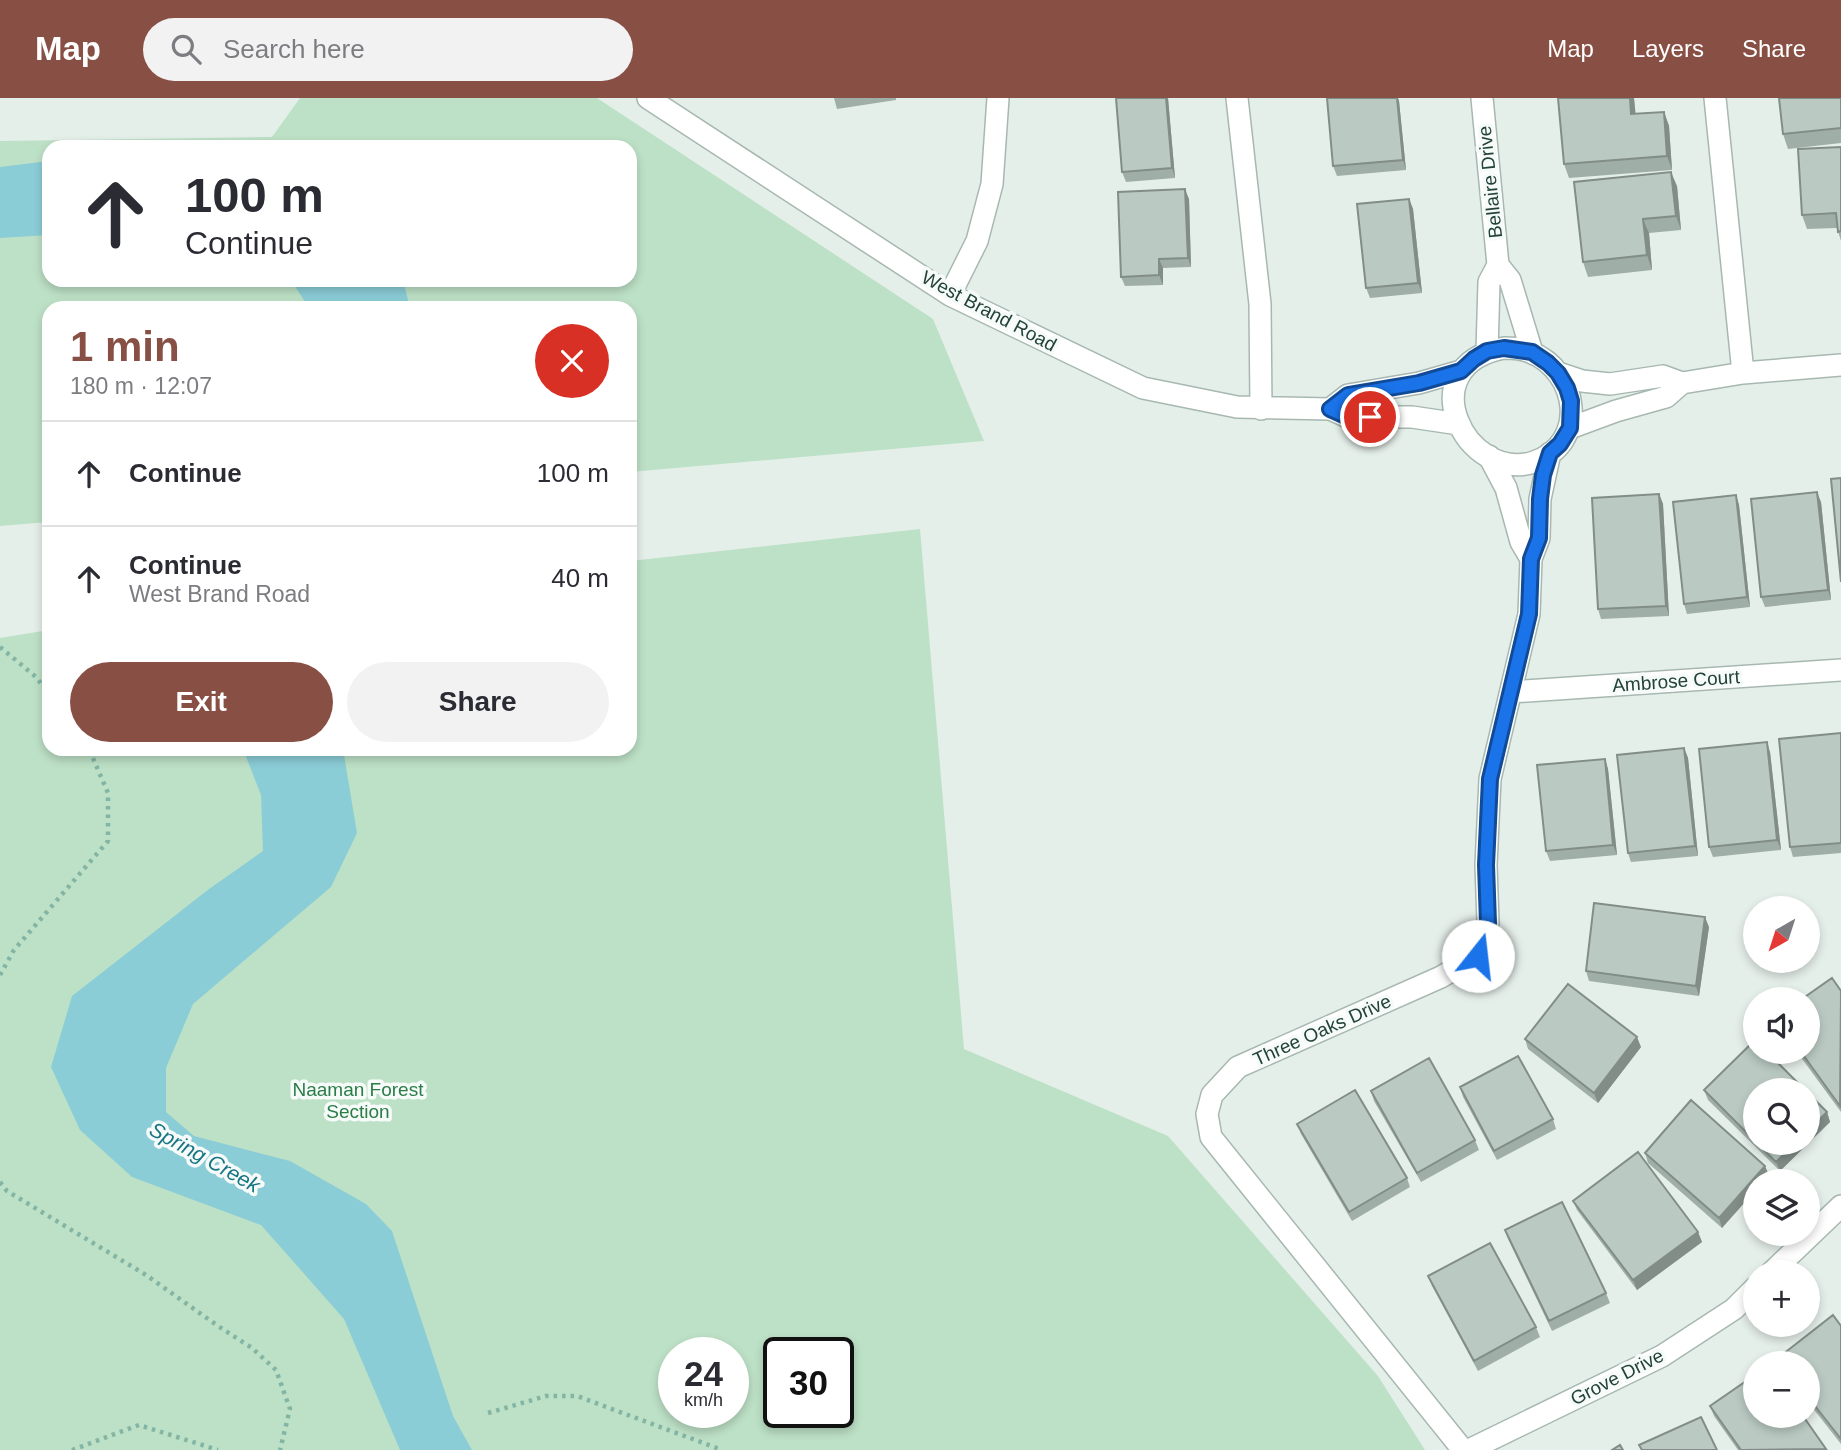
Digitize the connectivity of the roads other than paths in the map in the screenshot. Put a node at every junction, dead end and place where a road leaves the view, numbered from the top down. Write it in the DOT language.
graph roads {
  1 [pos="998,98"];
  2 [pos="1237,98"];
  3 [pos="1482,98"];
  4 [pos="1716,98"];
  5 [pos="662,102"];
  6 [pos="1498,265"];
  7 [pos="950,295"];
  8 [pos="1487,351"];
  9 [pos="1532,352"];
  10 [pos="1841,365"];
  11 [pos="1461,371"];
  12 [pos="1558,373"];
  13 [pos="1743,373"];
  14 [pos="1682,383"];
  15 [pos="1261,409"];
  16 [pos="1330,409"];
  17 [pos="1458,424"];
  18 [pos="1570,428"];
  19 [pos="1550,453"];
  20 [pos="1489,456"];
  21 [pos="1531,559"];
  22 [pos="1841,670"];
  23 [pos="1511,692"];
  24 [pos="1841,1206"];
  25 [pos="1785,1260"];
  26 [pos="1743,1300"];
  27 [pos="1462,1450"];
  28 [pos="1469,1450"];
  1 -- 7 [label="street"];
  2 -- 15 [label="street"];
  3 -- 6 [label="street, Bellaire Drive"];
  4 -- 13 [label="street"];
  5 -- 7 [label="street, West Brand Road"];
  6 -- 8 [label="street, Bellaire Drive"];
  6 -- 9 [label="street, Bellaire Drive"];
  7 -- 15 [label="street, West Brand Road"];
  8 -- 9 [label="street"];
  8 -- 11 [label="street"];
  9 -- 12 [label="street"];
  10 -- 13 [label="street"];
  11 -- 16 [label="street, West Brand Road"];
  11 -- 17 [label="street"];
  12 -- 14 [label="street"];
  12 -- 18 [label="street"];
  13 -- 14 [label="street"];
  14 -- 18 [label="street"];
  15 -- 16 [label="street, West Brand Road"];
  16 -- 17 [label="street, West Brand Road"];
  17 -- 20 [label="street"];
  18 -- 19 [label="street"];
  19 -- 20 [label="street"];
  19 -- 21 [label="street, Three Oaks Drive"];
  20 -- 21 [label="street, Three Oaks Drive"];
  21 -- 23 [label="street, Three Oaks Drive"];
  22 -- 23 [label="street, Ambrose Court"];
  23 -- 27 [label="street, Three Oaks Drive"];
  24 -- 25 [label="street"];
  26 -- 28 [label="street, Grove Drive"];
}
